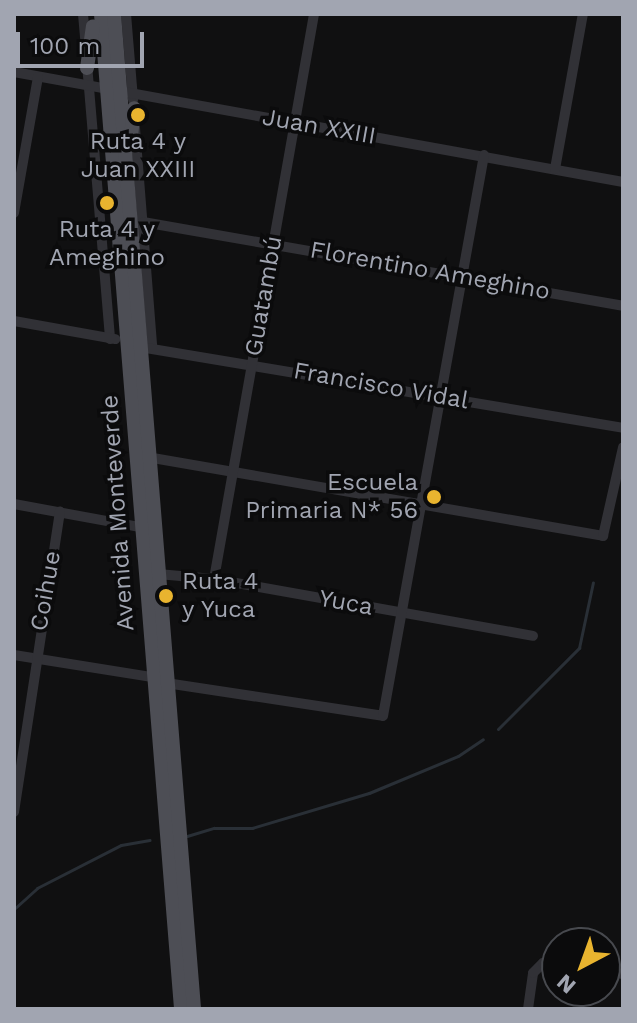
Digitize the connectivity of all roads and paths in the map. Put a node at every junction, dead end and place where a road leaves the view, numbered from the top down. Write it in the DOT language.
graph roads {
  1 [pos="83,14"];
  2 [pos="92,14"];
  3 [pos="101,14"];
  4 [pos="114,14"];
  5 [pos="126,14"];
  6 [pos="314,14"];
  7 [pos="583,14"];
  8 [pos="87,68"];
  9 [pos="14,72"];
  10 [pos="38,77"];
  11 [pos="89,87"];
  12 [pos="124,97"];
  13 [pos="295,122"];
  14 [pos="484,155"];
  15 [pos="555,169"];
  16 [pos="623,182"];
  17 [pos="14,213"];
  18 [pos="143,222"];
  19 [pos="273,243"];
  20 [pos="462,275"];
  21 [pos="623,306"];
  22 [pos="14,321"];
  23 [pos="110,339"];
  24 [pos="140,344"];
  25 [pos="252,362"];
  26 [pos="440,397"];
  27 [pos="623,428"];
  28 [pos="623,447"];
  29 [pos="147,457"];
  30 [pos="234,472"];
  31 [pos="421,503"];
  32 [pos="14,504"];
  33 [pos="60,512"];
  34 [pos="139,527"];
  35 [pos="158,574"];
  36 [pos="214,579"];
  37 [pos="402,613"];
  38 [pos="533,636"];
  39 [pos="14,655"];
  40 [pos="35,658"];
  41 [pos="159,680"];
  42 [pos="18,756"];
  43 [pos="14,812"];
  44 [pos="541,965"];
  45 [pos="181,1009"];
  46 [pos="194,1009"];
  47 [pos="528,1009"];
  1 -- 8 [label="street"];
  2 -- 8 [label="main road"];
  3 -- 12 [label="main road, Avenida Monteverde"];
  4 -- 12 [label="main road, Avenida Monteverde"];
  5 -- 12 [label="street"];
  6 -- 13 [label="street, Guatambú"];
  7 -- 15 [label="street"];
  8 -- 11 [label="street"];
  9 -- 10 [label="street, Juan XXIII"];
  10 -- 11 [label="street, Juan XXIII"];
  10 -- 17 [label="street"];
  11 -- 12 [label="street, Juan XXIII"];
  11 -- 23 [label="street"];
  12 -- 13 [label="street, Juan XXIII"];
  12 -- 18 [label="street"];
  12 -- 24 [label="main road, Avenida Monteverde"];
  12 -- 24 [label="main road, Avenida Monteverde"];
  13 -- 14 [label="street, Juan XXIII"];
  13 -- 19 [label="street, Guatambú"];
  14 -- 15 [label="street, Juan XXIII"];
  14 -- 20 [label="street"];
  15 -- 16 [label="street, Juan XXIII"];
  18 -- 19 [label="street, Florentino Ameghino"];
  18 -- 24 [label="street"];
  19 -- 20 [label="street, Florentino Ameghino"];
  19 -- 25 [label="street, Guatambú"];
  20 -- 21 [label="street, Florentino Ameghino"];
  20 -- 26 [label="street"];
  22 -- 23 [label="street, Francisco Vidal"];
  23 -- 24 [label="street, Francisco Vidal"];
  24 -- 25 [label="street, Francisco Vidal"];
  24 -- 29 [label="main road, Avenida Monteverde"];
  24 -- 34 [label="main road, Avenida Monteverde"];
  25 -- 26 [label="street, Francisco Vidal"];
  25 -- 30 [label="street, Guatambú"];
  26 -- 27 [label="street, Francisco Vidal"];
  26 -- 31 [label="street"];
  28 -- 31 [label="street"];
  29 -- 30 [label="street"];
  29 -- 35 [label="main road, Avenida Monteverde"];
  30 -- 31 [label="street"];
  30 -- 36 [label="street, Guatambú"];
  31 -- 37 [label="street"];
  32 -- 33 [label="street"];
  33 -- 34 [label="street"];
  33 -- 40 [label="street, Coihue"];
  34 -- 41 [label="main road, Avenida Monteverde"];
  35 -- 36 [label="street, Yuca"];
  35 -- 41 [label="main road, Avenida Monteverde"];
  36 -- 37 [label="street, Yuca"];
  37 -- 38 [label="street, Yuca"];
  37 -- 41 [label="street"];
  39 -- 40 [label="street"];
  40 -- 41 [label="street"];
  40 -- 42 [label="street, Coihue"];
  41 -- 45 [label="main road, Avenida Monteverde"];
  41 -- 46 [label="main road, Avenida Monteverde"];
  42 -- 43 [label="street, Coihue"];
  44 -- 47 [label="street"];
}
